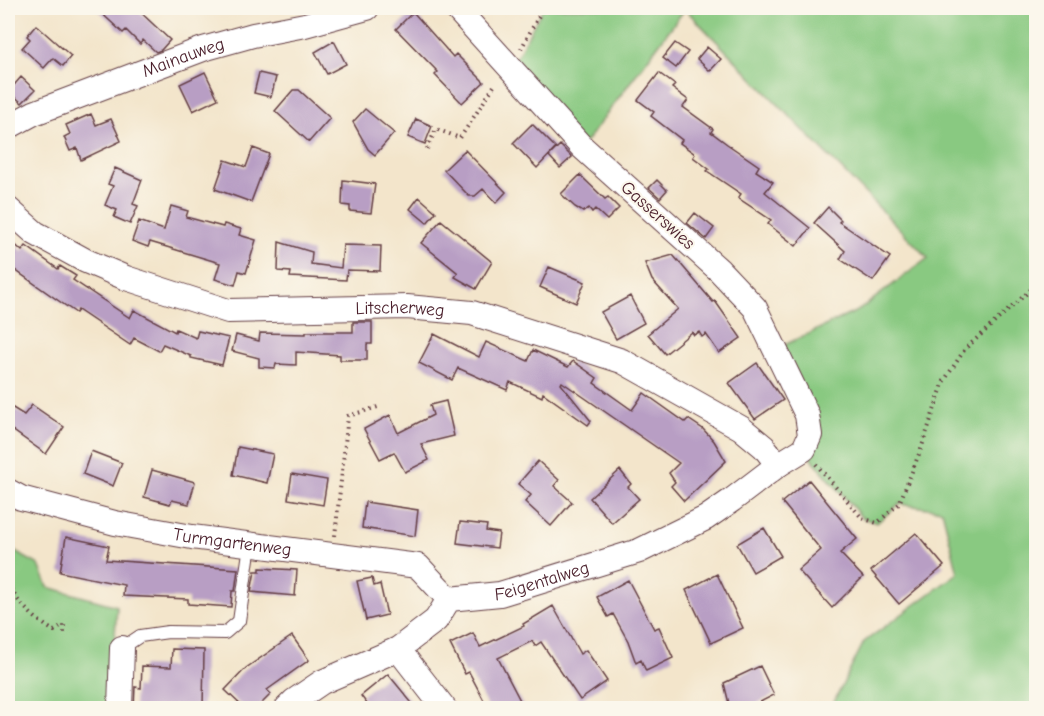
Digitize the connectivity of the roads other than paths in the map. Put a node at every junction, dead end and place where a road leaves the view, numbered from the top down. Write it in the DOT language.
graph roads {
  1 [pos="367,8"];
  2 [pos="456,8"];
  3 [pos="8,127"];
  4 [pos="8,208"];
  5 [pos="804,449"];
  6 [pos="778,465"];
  7 [pos="8,491"];
  8 [pos="250,545"];
  9 [pos="449,599"];
  10 [pos="122,648"];
  11 [pos="398,649"];
  12 [pos="120,708"];
  13 [pos="287,708"];
  14 [pos="444,708"];
  1 -- 3 [label="street, Mainauweg"];
  2 -- 5 [label="street, Gasserswies"];
  4 -- 6 [label="street, Litscherweg"];
  5 -- 6 [label="street, Feigentalweg"];
  6 -- 9 [label="street, Feigentalweg"];
  7 -- 8 [label="street, Turmgartenweg"];
  8 -- 9 [label="street, Turmgartenweg"];
  8 -- 10 [label="lane"];
  9 -- 11 [label="street"];
  10 -- 12 [label="street"];
  11 -- 13 [label="street"];
  11 -- 14 [label="street"];
}
